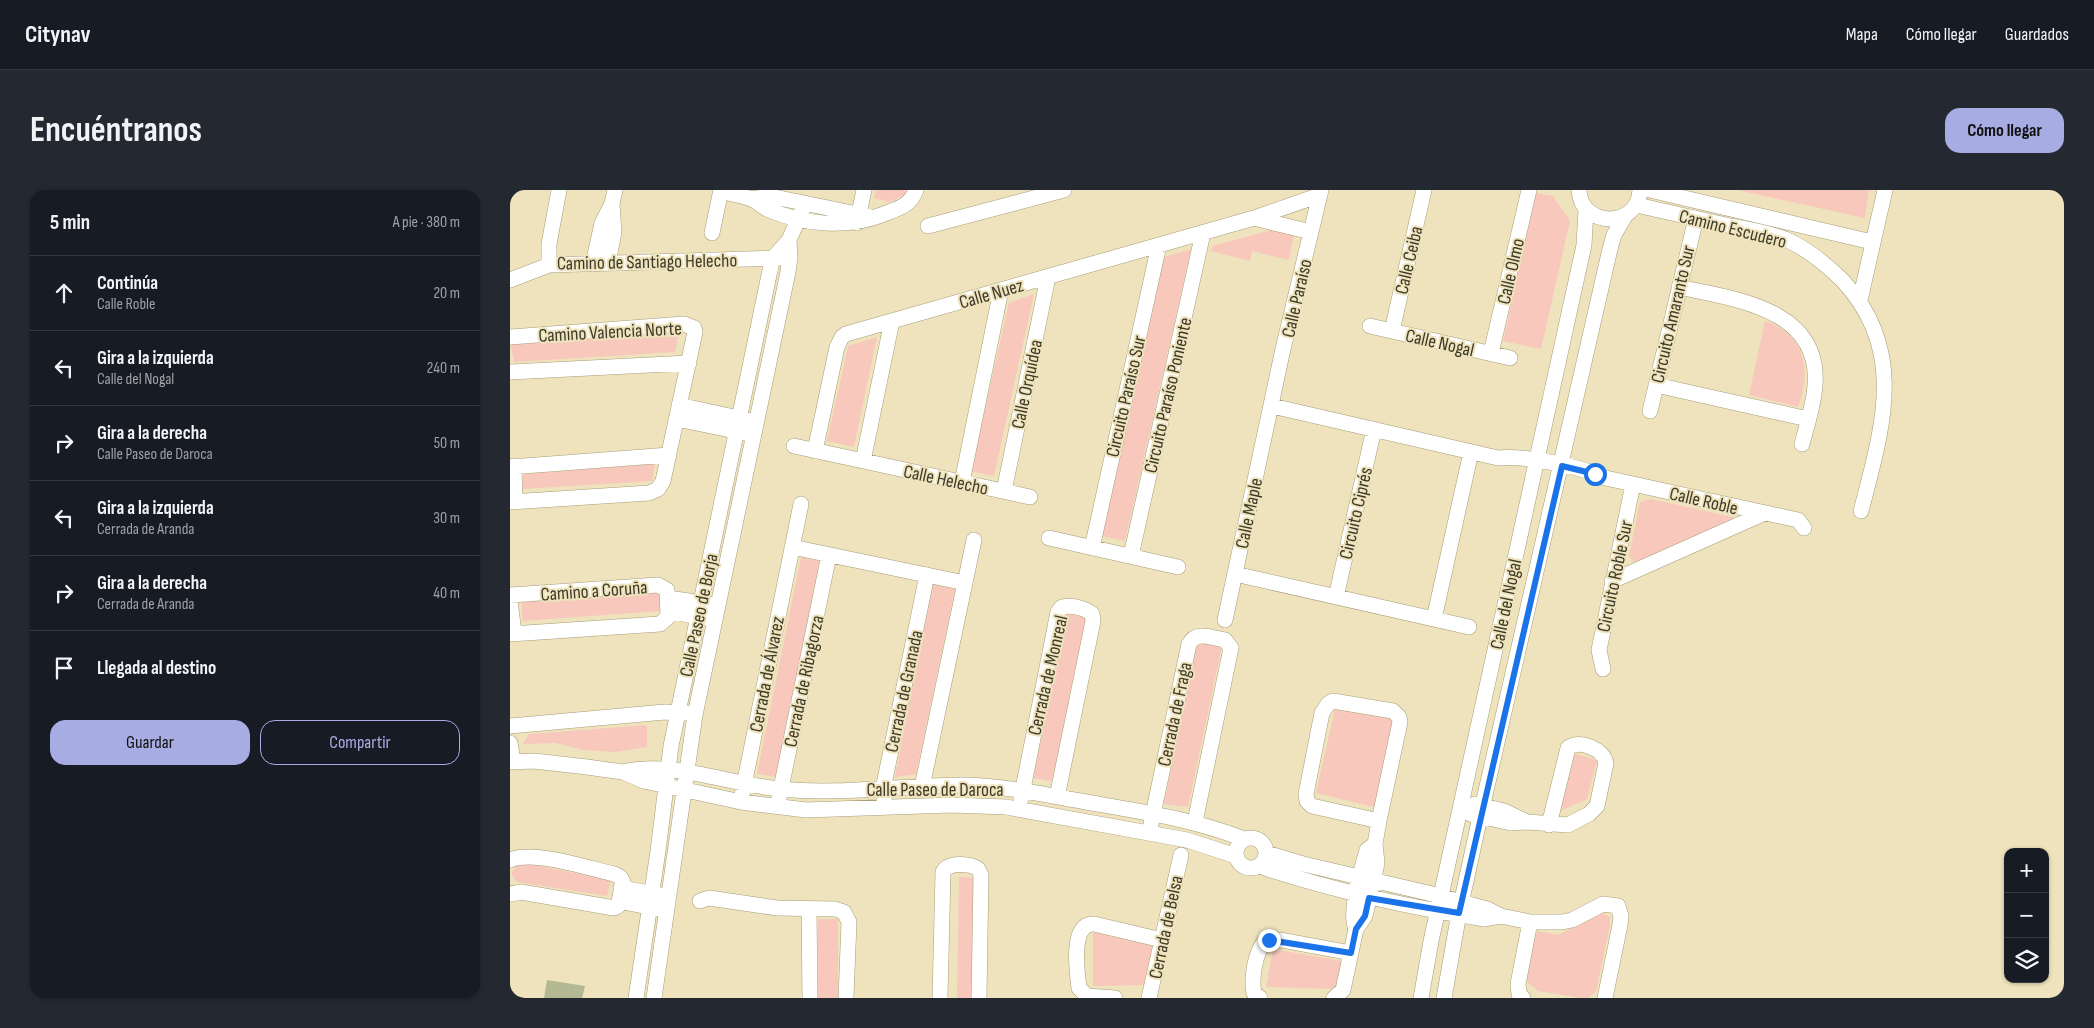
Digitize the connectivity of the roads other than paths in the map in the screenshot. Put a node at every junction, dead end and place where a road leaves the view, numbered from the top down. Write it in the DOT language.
graph roads {
  1 [pos="559,190"];
  2 [pos="864,190"];
  3 [pos="916,190"];
  4 [pos="1064,190"];
  5 [pos="1424,190"];
  6 [pos="1529,190"];
  7 [pos="1579,190"];
  8 [pos="1650,190"];
  9 [pos="1885,190"];
  10 [pos="721,191"];
  11 [pos="1320,192"];
  12 [pos="614,197"];
  13 [pos="1638,197"];
  14 [pos="769,198"];
  15 [pos="805,204"];
  16 [pos="1586,210"];
  17 [pos="1625,216"];
  18 [pos="799,218"];
  19 [pos="858,218"];
  20 [pos="1254,218"];
  21 [pos="1696,218"];
  22 [pos="928,226"];
  23 [pos="1311,232"];
  24 [pos="712,233"];
  25 [pos="1203,233"];
  26 [pos="789,240"];
  27 [pos="1872,242"];
  28 [pos="1159,245"];
  29 [pos="790,257"];
  30 [pos="773,258"];
  31 [pos="608,263"];
  32 [pos="593,264"];
  33 [pos="549,265"];
  34 [pos="1048,277"];
  35 [pos="510,280"];
  36 [pos="1679,287"];
  37 [pos="1001,290"];
  38 [pos="1860,300"];
  39 [pos="892,320"];
  40 [pos="1370,326"];
  41 [pos="1392,331"];
  42 [pos="510,337"];
  43 [pos="1491,353"];
  44 [pos="1510,358"];
  45 [pos="689,363"];
  46 [pos="510,372"];
  47 [pos="1656,385"];
  48 [pos="1272,406"];
  49 [pos="1650,411"];
  50 [pos="678,412"];
  51 [pos="1808,419"];
  52 [pos="737,425"];
  53 [pos="755,428"];
  54 [pos="1374,429"];
  55 [pos="1802,444"];
  56 [pos="794,446"];
  57 [pos="815,451"];
  58 [pos="1471,452"];
  59 [pos="669,455"];
  60 [pos="863,461"];
  61 [pos="1536,465"];
  62 [pos="512,466"];
  63 [pos="1561,470"];
  64 [pos="962,482"];
  65 [pos="1633,484"];
  66 [pos="1004,491"];
  67 [pos="1030,497"];
  68 [pos="513,501"];
  69 [pos="801,504"];
  70 [pos="1861,511"];
  71 [pos="1765,514"];
  72 [pos="1804,528"];
  73 [pos="1049,538"];
  74 [pos="974,540"];
  75 [pos="792,547"];
  76 [pos="1092,548"];
  77 [pos="829,555"];
  78 [pos="1131,556"];
  79 [pos="1178,567"];
  80 [pos="1235,574"];
  81 [pos="927,575"];
  82 [pos="1612,581"];
  83 [pos="965,583"];
  84 [pos="510,595"];
  85 [pos="1336,597"];
  86 [pos="510,601"];
  87 [pos="668,605"];
  88 [pos="699,609"];
  89 [pos="716,613"];
  90 [pos="1434,619"];
  91 [pos="1224,620"];
  92 [pos="1469,627"];
  93 [pos="512,634"];
  94 [pos="1603,669"];
  95 [pos="677,712"];
  96 [pos="695,715"];
  97 [pos="510,726"];
  98 [pos="510,742"];
  99 [pos="511,761"];
  100 [pos="685,773"];
  101 [pos="666,778"];
  102 [pos="744,784"];
  103 [pos="966,786"];
  104 [pos="922,787"];
  105 [pos="883,789"];
  106 [pos="682,790"];
  107 [pos="781,790"];
  108 [pos="1022,790"];
  109 [pos="1057,797"];
  110 [pos="740,802"];
  111 [pos="965,805"];
  112 [pos="1461,806"];
  113 [pos="777,808"];
  114 [pos="884,808"];
  115 [pos="1019,809"];
  116 [pos="1482,811"];
  117 [pos="1152,815"];
  118 [pos="1379,821"];
  119 [pos="1195,822"];
  120 [pos="1549,824"];
  121 [pos="1149,834"];
  122 [pos="1244,839"];
  123 [pos="1181,855"];
  124 [pos="1236,856"];
  125 [pos="1263,859"];
  126 [pos="510,860"];
  127 [pos="1367,879"];
  128 [pos="510,894"];
  129 [pos="620,894"];
  130 [pos="1363,897"];
  131 [pos="651,900"];
  132 [pos="700,901"];
  133 [pos="1439,903"];
  134 [pos="668,904"];
  135 [pos="1460,908"];
  136 [pos="809,909"];
  137 [pos="1530,922"];
  138 [pos="1162,940"];
  139 [pos="1351,953"];
  140 [pos="636,998"];
  141 [pos="654,998"];
  142 [pos="810,998"];
  143 [pos="846,998"];
  144 [pos="940,998"];
  145 [pos="980,998"];
  146 [pos="1115,998"];
  147 [pos="1149,998"];
  148 [pos="1260,998"];
  149 [pos="1334,998"];
  150 [pos="1421,998"];
  151 [pos="1444,998"];
  152 [pos="1523,998"];
  153 [pos="1605,998"];
  1 -- 33 [label="street, Camino de Santiago Helecho"];
  2 -- 19 [label="street"];
  3 -- 19 [label="street"];
  4 -- 22 [label="street"];
  5 -- 41 [label="street, Calle Ceiba"];
  6 -- 43 [label="street, Calle Olmo"];
  7 -- 16 [label="street"];
  8 -- 27 [label="street, Camino Escudero"];
  9 -- 27 [label="street"];
  10 -- 14 [label="street"];
  10 -- 24 [label="street"];
  11 -- 20 [label="street, Calle Nuez"];
  11 -- 23 [label="street, Calle Paraíso"];
  12 -- 31 [label="street"];
  12 -- 32 [label="street"];
  13 -- 17 [label="street, Calle del Nogal"];
  13 -- 21 [label="street, Camino Escudero"];
  14 -- 15 [label="street"];
  14 -- 18 [label="street"];
  15 -- 18 [label="street, Calle Paseo de Borja"];
  15 -- 19 [label="street"];
  16 -- 17 [label="street"];
  16 -- 61 [label="street, Calle del Nogal"];
  17 -- 63 [label="street, Calle del Nogal"];
  18 -- 19 [label="street"];
  18 -- 26 [label="street, Calle Paseo de Borja"];
  20 -- 23 [label="street"];
  20 -- 25 [label="street, Calle Nuez"];
  21 -- 36 [label="street, Circuito Amaranto Sur"];
  21 -- 38 [label="street, Camino Escudero"];
  23 -- 48 [label="street, Calle Paraíso"];
  25 -- 28 [label="street, Calle Nuez"];
  25 -- 78 [label="street, Circuito Paraíso Poniente"];
  26 -- 29 [label="street, Calle Paseo de Borja"];
  26 -- 30 [label="street, Calle Paseo de Borja"];
  27 -- 38 [label="street"];
  28 -- 34 [label="street, Calle Nuez"];
  28 -- 76 [label="street, Circuito Paraíso Sur"];
  29 -- 30 [label="street, Camino de Santiago Helecho"];
  29 -- 53 [label="street, Calle Paseo de Borja"];
  30 -- 31 [label="street, Camino de Santiago Helecho"];
  30 -- 52 [label="street, Calle Paseo de Borja"];
  31 -- 32 [label="street, Camino de Santiago Helecho"];
  32 -- 33 [label="street, Camino de Santiago Helecho"];
  33 -- 35 [label="street"];
  34 -- 37 [label="street, Calle Nuez"];
  34 -- 66 [label="street, Calle Orquídea"];
  36 -- 47 [label="street, Circuito Amaranto Sur"];
  36 -- 51 [label="street"];
  37 -- 39 [label="street, Calle Nuez"];
  37 -- 64 [label="street"];
  38 -- 70 [label="street, Camino Escudero"];
  39 -- 57 [label="street, Calle Nuez"];
  39 -- 60 [label="street"];
  40 -- 41 [label="street, Calle Nogal"];
  41 -- 43 [label="street, Calle Nogal"];
  42 -- 45 [label="street, Camino Valencia Norte"];
  43 -- 44 [label="street, Calle Nogal"];
  45 -- 46 [label="street"];
  45 -- 50 [label="street, Camino Valencia Norte"];
  47 -- 49 [label="street, Circuito Amaranto Sur"];
  47 -- 51 [label="street"];
  48 -- 54 [label="street"];
  48 -- 80 [label="street, Calle Maple"];
  50 -- 52 [label="street"];
  50 -- 59 [label="street, Camino Valencia Norte"];
  51 -- 55 [label="street"];
  52 -- 53 [label="street"];
  52 -- 88 [label="street, Calle Paseo de Borja"];
  53 -- 89 [label="street, Calle Paseo de Borja"];
  54 -- 58 [label="street"];
  54 -- 85 [label="street, Circuito Ciprés"];
  56 -- 57 [label="street, Calle Helecho"];
  57 -- 60 [label="street, Calle Helecho"];
  58 -- 61 [label="street"];
  58 -- 90 [label="street"];
  59 -- 62 [label="street"];
  59 -- 68 [label="street, Camino Valencia Norte"];
  60 -- 64 [label="street, Calle Helecho"];
  61 -- 63 [label="street, Calle Roble"];
  61 -- 112 [label="street, Calle del Nogal"];
  62 -- 68 [label="street"];
  63 -- 65 [label="street, Calle Roble"];
  63 -- 116 [label="street, Calle del Nogal"];
  64 -- 66 [label="street, Calle Helecho"];
  65 -- 71 [label="street, Calle Roble"];
  65 -- 82 [label="street, Circuito Roble Sur"];
  66 -- 67 [label="street, Calle Helecho"];
  69 -- 75 [label="street, Cerrada de Álvarez"];
  71 -- 72 [label="street, Calle Roble"];
  71 -- 82 [label="street"];
  73 -- 76 [label="street"];
  74 -- 83 [label="street"];
  75 -- 77 [label="street"];
  75 -- 102 [label="street, Cerrada de Álvarez"];
  76 -- 78 [label="street"];
  77 -- 81 [label="street"];
  77 -- 107 [label="street, Cerrada de Ribagorza"];
  78 -- 79 [label="street"];
  80 -- 85 [label="street"];
  80 -- 91 [label="street, Calle Maple"];
  81 -- 83 [label="street"];
  81 -- 105 [label="street, Cerrada de Granada"];
  82 -- 94 [label="street, Circuito Roble Sur"];
  83 -- 104 [label="street"];
  84 -- 87 [label="street, Camino a Coruña"];
  85 -- 90 [label="street"];
  86 -- 93 [label="street, Camino a Coruña"];
  87 -- 88 [label="street, Camino a Coruña"];
  87 -- 93 [label="street, Camino a Coruña"];
  88 -- 89 [label="street, Camino a Coruña"];
  88 -- 95 [label="street, Calle Paseo de Borja"];
  89 -- 96 [label="street, Calle Paseo de Borja"];
  90 -- 92 [label="street"];
  95 -- 96 [label="street"];
  95 -- 97 [label="street"];
  95 -- 101 [label="street, Calle Paseo de Borja"];
  96 -- 100 [label="street, Calle Paseo de Borja"];
  98 -- 99 [label="street, Calle Paseo de Daroca"];
  99 -- 101 [label="street, Calle Paseo de Daroca"];
  100 -- 101 [label="street, Calle Paseo de Daroca"];
  100 -- 102 [label="street, Calle Paseo de Daroca"];
  100 -- 106 [label="street, Calle Paseo de Borja"];
  101 -- 106 [label="street, Calle Paseo de Daroca"];
  101 -- 131 [label="street, Calle Paseo de Borja"];
  102 -- 107 [label="street, Calle Paseo de Daroca"];
  102 -- 110 [label="street, Cerrada de Álvarez"];
  103 -- 104 [label="street, Calle Paseo de Daroca"];
  103 -- 108 [label="street, Calle Paseo de Daroca"];
  103 -- 111 [label="street"];
  104 -- 105 [label="street, Calle Paseo de Daroca"];
  105 -- 107 [label="street, Calle Paseo de Daroca"];
  105 -- 114 [label="street, Cerrada de Granada"];
  106 -- 110 [label="street, Calle Paseo de Daroca"];
  106 -- 134 [label="street, Calle Paseo de Borja"];
  107 -- 113 [label="street, Cerrada de Ribagorza"];
  108 -- 109 [label="street, Calle Paseo de Daroca"];
  108 -- 109 [label="street, Cerrada de Monreal"];
  108 -- 115 [label="street, Cerrada de Monreal"];
  109 -- 117 [label="street, Calle Paseo de Daroca"];
  110 -- 113 [label="street, Calle Paseo de Daroca"];
  111 -- 114 [label="street, Calle Paseo de Daroca"];
  111 -- 115 [label="street, Calle Paseo de Daroca"];
  112 -- 116 [label="street"];
  112 -- 133 [label="street, Calle del Nogal"];
  113 -- 114 [label="street, Calle Paseo de Daroca"];
  115 -- 121 [label="street, Calle Paseo de Daroca"];
  116 -- 120 [label="street"];
  116 -- 135 [label="street, Calle del Nogal"];
  117 -- 119 [label="street, Calle Paseo de Daroca"];
  117 -- 119 [label="street, Cerrada de Fraga"];
  117 -- 121 [label="street, Cerrada de Fraga"];
  118 -- 118 [label="street"];
  118 -- 127 [label="street"];
  119 -- 122 [label="street, Calle Paseo de Daroca"];
  120 -- 120 [label="street"];
  121 -- 124 [label="street, Calle Paseo de Daroca"];
  122 -- 124 [label="street"];
  122 -- 125 [label="street"];
  123 -- 138 [label="street, Cerrada de Belsa"];
  124 -- 125 [label="street"];
  125 -- 127 [label="street"];
  125 -- 130 [label="street"];
  126 -- 129 [label="street"];
  127 -- 130 [label="street"];
  127 -- 133 [label="street"];
  128 -- 129 [label="street"];
  129 -- 131 [label="street"];
  130 -- 133 [label="street"];
  130 -- 139 [label="street"];
  131 -- 134 [label="street"];
  131 -- 140 [label="street, Calle Paseo de Borja"];
  132 -- 136 [label="street"];
  133 -- 135 [label="street"];
  133 -- 150 [label="street, Calle del Nogal"];
  134 -- 141 [label="street, Calle Paseo de Borja"];
  135 -- 137 [label="street"];
  135 -- 151 [label="street, Calle del Nogal"];
  136 -- 142 [label="street"];
  136 -- 143 [label="street"];
  137 -- 152 [label="street"];
  137 -- 153 [label="street"];
  138 -- 146 [label="street"];
  138 -- 147 [label="street, Cerrada de Belsa"];
  139 -- 148 [label="street"];
  139 -- 149 [label="street"];
  144 -- 145 [label="street"];
}
